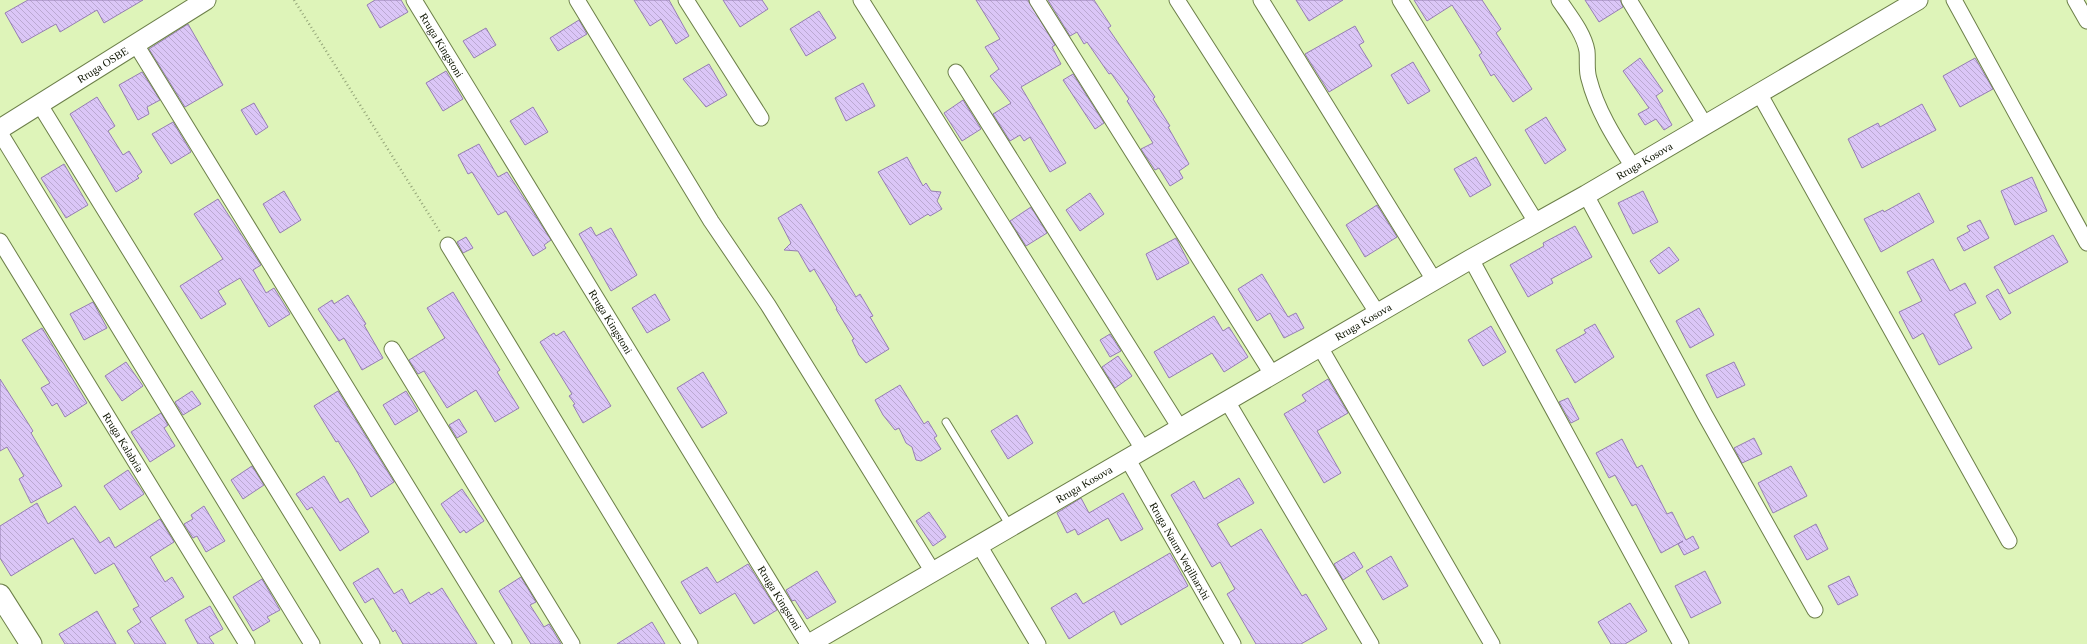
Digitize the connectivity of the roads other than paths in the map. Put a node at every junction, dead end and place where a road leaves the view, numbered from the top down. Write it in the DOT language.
graph roads {
  1 [pos="206,0"];
  2 [pos="414,0"];
  3 [pos="577,0"];
  4 [pos="686,0"];
  5 [pos="861,0"];
  6 [pos="1037,0"];
  7 [pos="1178,0"];
  8 [pos="1260,0"];
  9 [pos="1400,0"];
  10 [pos="1559,0"];
  11 [pos="1629,0"];
  12 [pos="1918,0"];
  13 [pos="1954,0"];
  14 [pos="2075,0"];
  15 [pos="2087,21"];
  16 [pos="135,43"];
  17 [pos="956,72"];
  18 [pos="1759,93"];
  19 [pos="40,105"];
  20 [pos="761,118"];
  21 [pos="1705,125"];
  22 [pos="0,129"];
  23 [pos="0,133"];
  24 [pos="1633,167"];
  25 [pos="1586,195"];
  26 [pos="1536,222"];
  27 [pos="0,241"];
  28 [pos="2087,243"];
  29 [pos="448,245"];
  30 [pos="1471,259"];
  31 [pos="1434,280"];
  32 [pos="1378,314"];
  33 [pos="1320,347"];
  34 [pos="392,349"];
  35 [pos="1272,374"];
  36 [pos="1228,401"];
  37 [pos="946,422"];
  38 [pos="1180,428"];
  39 [pos="1135,454"];
  40 [pos="1010,527"];
  41 [pos="2009,541"];
  42 [pos="979,545"];
  43 [pos="933,572"];
  44 [pos="0,595"];
  45 [pos="1815,610"];
  46 [pos="31,644"];
  47 [pos="247,644"];
  48 [pos="312,644"];
  49 [pos="372,644"];
  50 [pos="504,644"];
  51 [pos="572,644"];
  52 [pos="690,644"];
  53 [pos="809,644"];
  54 [pos="1038,644"];
  55 [pos="1233,644"];
  56 [pos="1371,644"];
  57 [pos="1492,644"];
  58 [pos="1681,644"];
  1 -- 16 [label="street, Rruga OSBE"];
  2 -- 53 [label="street, Rruga Kingstoni"];
  3 -- 43 [label="street"];
  4 -- 20 [label="street"];
  5 -- 39 [label="street, Rruga Naum Veqilharxhi"];
  6 -- 35 [label="street"];
  7 -- 32 [label="street"];
  8 -- 31 [label="street"];
  9 -- 26 [label="street"];
  10 -- 24 [label="street"];
  11 -- 21 [label="street"];
  12 -- 18 [label="street, Rruga Kosova"];
  13 -- 28 [label="street"];
  14 -- 15 [label="street"];
  16 -- 19 [label="street, Rruga OSBE"];
  16 -- 50 [label="street"];
  17 -- 38 [label="street"];
  18 -- 21 [label="street, Rruga Kosova"];
  18 -- 41 [label="street"];
  19 -- 22 [label="street, Rruga OSBE"];
  19 -- 49 [label="street"];
  21 -- 24 [label="street, Rruga Kosova"];
  23 -- 48 [label="street"];
  24 -- 25 [label="street, Rruga Kosova"];
  25 -- 26 [label="street, Rruga Kosova"];
  25 -- 45 [label="street"];
  26 -- 30 [label="street, Rruga Kosova"];
  27 -- 47 [label="street, Rruga Kalabria"];
  29 -- 52 [label="street"];
  30 -- 31 [label="street, Rruga Kosova"];
  30 -- 58 [label="street"];
  31 -- 32 [label="street, Rruga Kosova"];
  32 -- 33 [label="street, Rruga Kosova"];
  33 -- 35 [label="street, Rruga Kosova"];
  33 -- 57 [label="street"];
  34 -- 51 [label="street"];
  35 -- 36 [label="street, Rruga Kosova"];
  36 -- 38 [label="street, Rruga Kosova"];
  36 -- 56 [label="street"];
  37 -- 40 [label="lane"];
  38 -- 39 [label="street, Rruga Kosova"];
  39 -- 40 [label="street, Rruga Kosova"];
  39 -- 55 [label="street, Rruga Naum Veqilharxhi"];
  40 -- 42 [label="street, Rruga Kosova"];
  42 -- 43 [label="street, Rruga Kosova"];
  42 -- 54 [label="street"];
  43 -- 53 [label="street, Rruga Kosova"];
  44 -- 46 [label="main road"];
}
